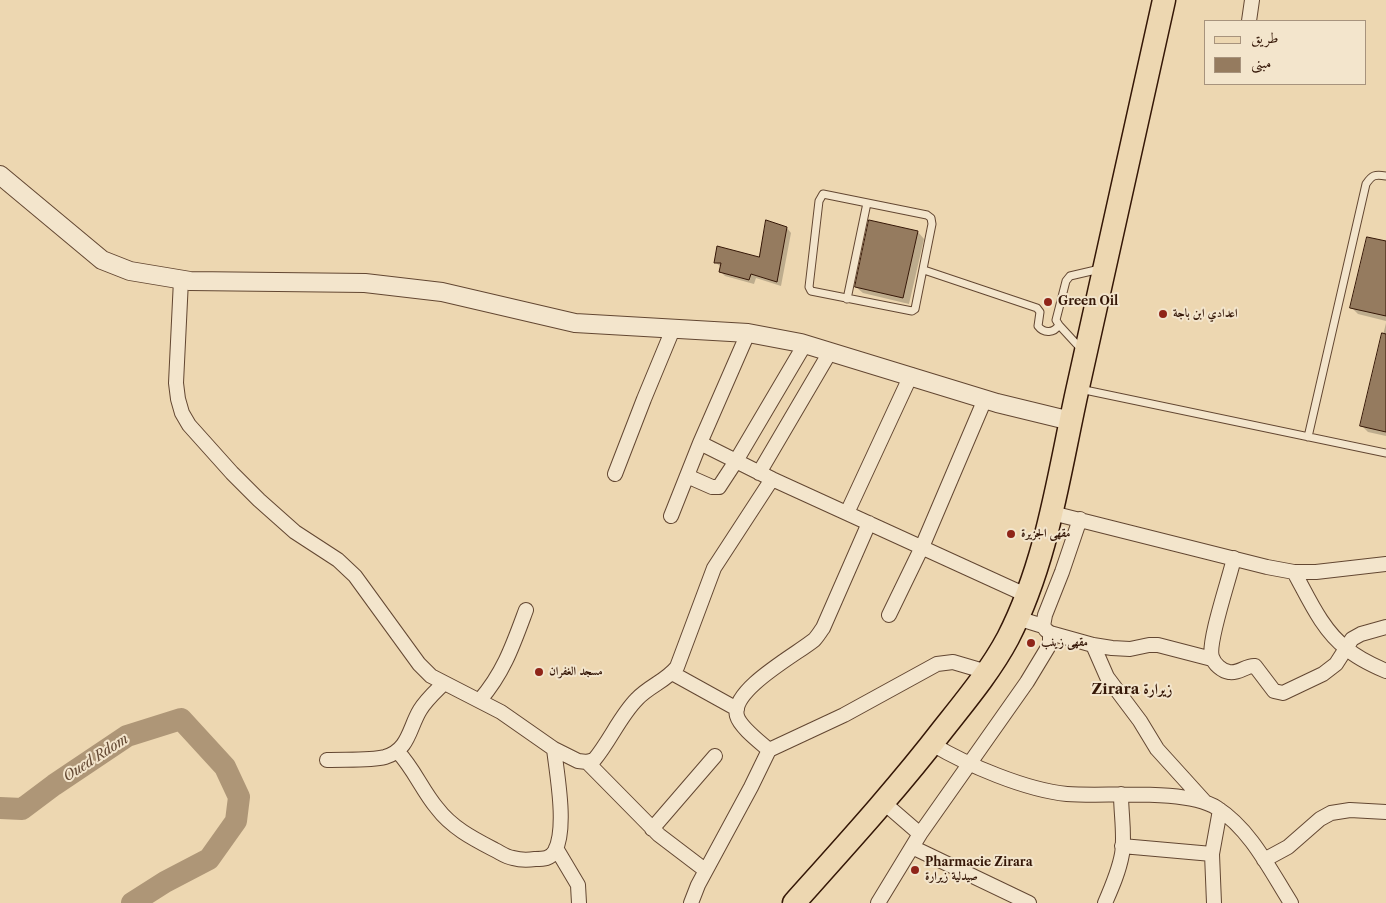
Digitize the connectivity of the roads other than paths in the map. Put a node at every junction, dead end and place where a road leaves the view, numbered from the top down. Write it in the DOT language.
graph roads {
  1 [pos="1164,0"];
  2 [pos="1252,0"];
  3 [pos="1249,20"];
  4 [pos="0,175"];
  5 [pos="1386,176"];
  6 [pos="867,203"];
  7 [pos="1105,267"];
  8 [pos="924,270"];
  9 [pos="181,280"];
  10 [pos="848,299"];
  11 [pos="1059,326"];
  12 [pos="673,329"];
  13 [pos="748,334"];
  14 [pos="805,344"];
  15 [pos="830,352"];
  16 [pos="1086,353"];
  17 [pos="911,375"];
  18 [pos="1078,389"];
  19 [pos="985,399"];
  20 [pos="1071,421"];
  21 [pos="1308,437"];
  22 [pos="700,442"];
  23 [pos="1386,454"];
  24 [pos="736,461"];
  25 [pos="759,473"];
  26 [pos="615,474"];
  27 [pos="687,476"];
  28 [pos="772,479"];
  29 [pos="1052,512"];
  30 [pos="847,513"];
  31 [pos="671,516"];
  32 [pos="1080,519"];
  33 [pos="870,523"];
  34 [pos="922,547"];
  35 [pos="1234,558"];
  36 [pos="1386,564"];
  37 [pos="1294,572"];
  38 [pos="1026,595"];
  39 [pos="526,610"];
  40 [pos="889,615"];
  41 [pos="1017,618"];
  42 [pos="1386,627"];
  43 [pos="1047,629"];
  44 [pos="1093,645"];
  45 [pos="1346,649"];
  46 [pos="1212,659"];
  47 [pos="1386,671"];
  48 [pos="987,672"];
  49 [pos="672,674"];
  50 [pos="443,684"];
  51 [pos="480,700"];
  52 [pos="737,710"];
  53 [pos="932,744"];
  54 [pos="554,749"];
  55 [pos="768,750"];
  56 [pos="398,752"];
  57 [pos="715,756"];
  58 [pos="327,760"];
  59 [pos="587,762"];
  60 [pos="970,764"];
  61 [pos="1121,794"];
  62 [pos="883,802"];
  63 [pos="1205,802"];
  64 [pos="1220,810"];
  65 [pos="1386,812"];
  66 [pos="652,829"];
  67 [pos="920,834"];
  68 [pos="1122,846"];
  69 [pos="912,847"];
  70 [pos="556,848"];
  71 [pos="1212,854"];
  72 [pos="1264,860"];
  73 [pos="706,870"];
  74 [pos="579,903"];
  75 [pos="691,903"];
  76 [pos="794,903"];
  77 [pos="878,903"];
  78 [pos="1029,903"];
  79 [pos="1105,903"];
  80 [pos="1214,903"];
  81 [pos="1291,903"];
  1 -- 7 [label="main road"];
  2 -- 3 [label="street"];
  4 -- 9 [label="street"];
  5 -- 21 [label="lane"];
  6 -- 8 [label="lane"];
  6 -- 10 [label="lane"];
  6 -- 10 [label="lane"];
  7 -- 11 [label="lane"];
  7 -- 16 [label="main road"];
  8 -- 10 [label="lane"];
  8 -- 11 [label="lane"];
  9 -- 12 [label="street"];
  9 -- 50 [label="street"];
  11 -- 16 [label="lane"];
  12 -- 13 [label="street"];
  12 -- 26 [label="street"];
  13 -- 14 [label="street"];
  13 -- 22 [label="street"];
  14 -- 15 [label="street"];
  14 -- 24 [label="street"];
  15 -- 17 [label="street"];
  15 -- 25 [label="street"];
  16 -- 18 [label="main road"];
  17 -- 19 [label="street"];
  17 -- 30 [label="street"];
  18 -- 20 [label="main road"];
  18 -- 21 [label="lane"];
  19 -- 20 [label="street"];
  19 -- 34 [label="street"];
  20 -- 29 [label="main road"];
  21 -- 23 [label="lane"];
  22 -- 24 [label="street"];
  22 -- 27 [label="street"];
  24 -- 25 [label="street"];
  24 -- 27 [label="street"];
  25 -- 28 [label="street"];
  27 -- 31 [label="street"];
  28 -- 30 [label="street"];
  28 -- 49 [label="street"];
  29 -- 32 [label="street"];
  29 -- 38 [label="main road"];
  30 -- 33 [label="street"];
  32 -- 35 [label="street"];
  32 -- 43 [label="street"];
  33 -- 34 [label="street"];
  33 -- 52 [label="street"];
  34 -- 38 [label="street"];
  34 -- 40 [label="street"];
  35 -- 37 [label="street"];
  35 -- 46 [label="street"];
  36 -- 37 [label="street"];
  37 -- 45 [label="street"];
  38 -- 41 [label="main road"];
  39 -- 51 [label="street"];
  41 -- 43 [label="street"];
  41 -- 48 [label="main road"];
  42 -- 45 [label="street"];
  43 -- 44 [label="street"];
  43 -- 60 [label="street"];
  44 -- 46 [label="street"];
  44 -- 63 [label="street"];
  45 -- 46 [label="street"];
  45 -- 47 [label="street"];
  48 -- 53 [label="main road"];
  48 -- 55 [label="street"];
  49 -- 52 [label="street"];
  49 -- 59 [label="street"];
  50 -- 51 [label="street"];
  50 -- 56 [label="street"];
  51 -- 54 [label="street"];
  52 -- 55 [label="street"];
  53 -- 60 [label="street"];
  53 -- 62 [label="main road"];
  54 -- 59 [label="street"];
  54 -- 70 [label="street"];
  55 -- 73 [label="street"];
  56 -- 58 [label="street"];
  56 -- 70 [label="street"];
  57 -- 66 [label="street"];
  59 -- 66 [label="street"];
  60 -- 61 [label="street"];
  60 -- 67 [label="street"];
  61 -- 63 [label="street"];
  61 -- 68 [label="street"];
  62 -- 67 [label="street"];
  62 -- 76 [label="main road"];
  63 -- 64 [label="street"];
  64 -- 71 [label="street"];
  64 -- 72 [label="street"];
  65 -- 72 [label="street"];
  66 -- 73 [label="street"];
  67 -- 69 [label="street"];
  68 -- 71 [label="street"];
  68 -- 79 [label="street"];
  69 -- 77 [label="street"];
  69 -- 78 [label="street"];
  70 -- 74 [label="street"];
  71 -- 80 [label="street"];
  72 -- 81 [label="street"];
  73 -- 75 [label="street"];
}
